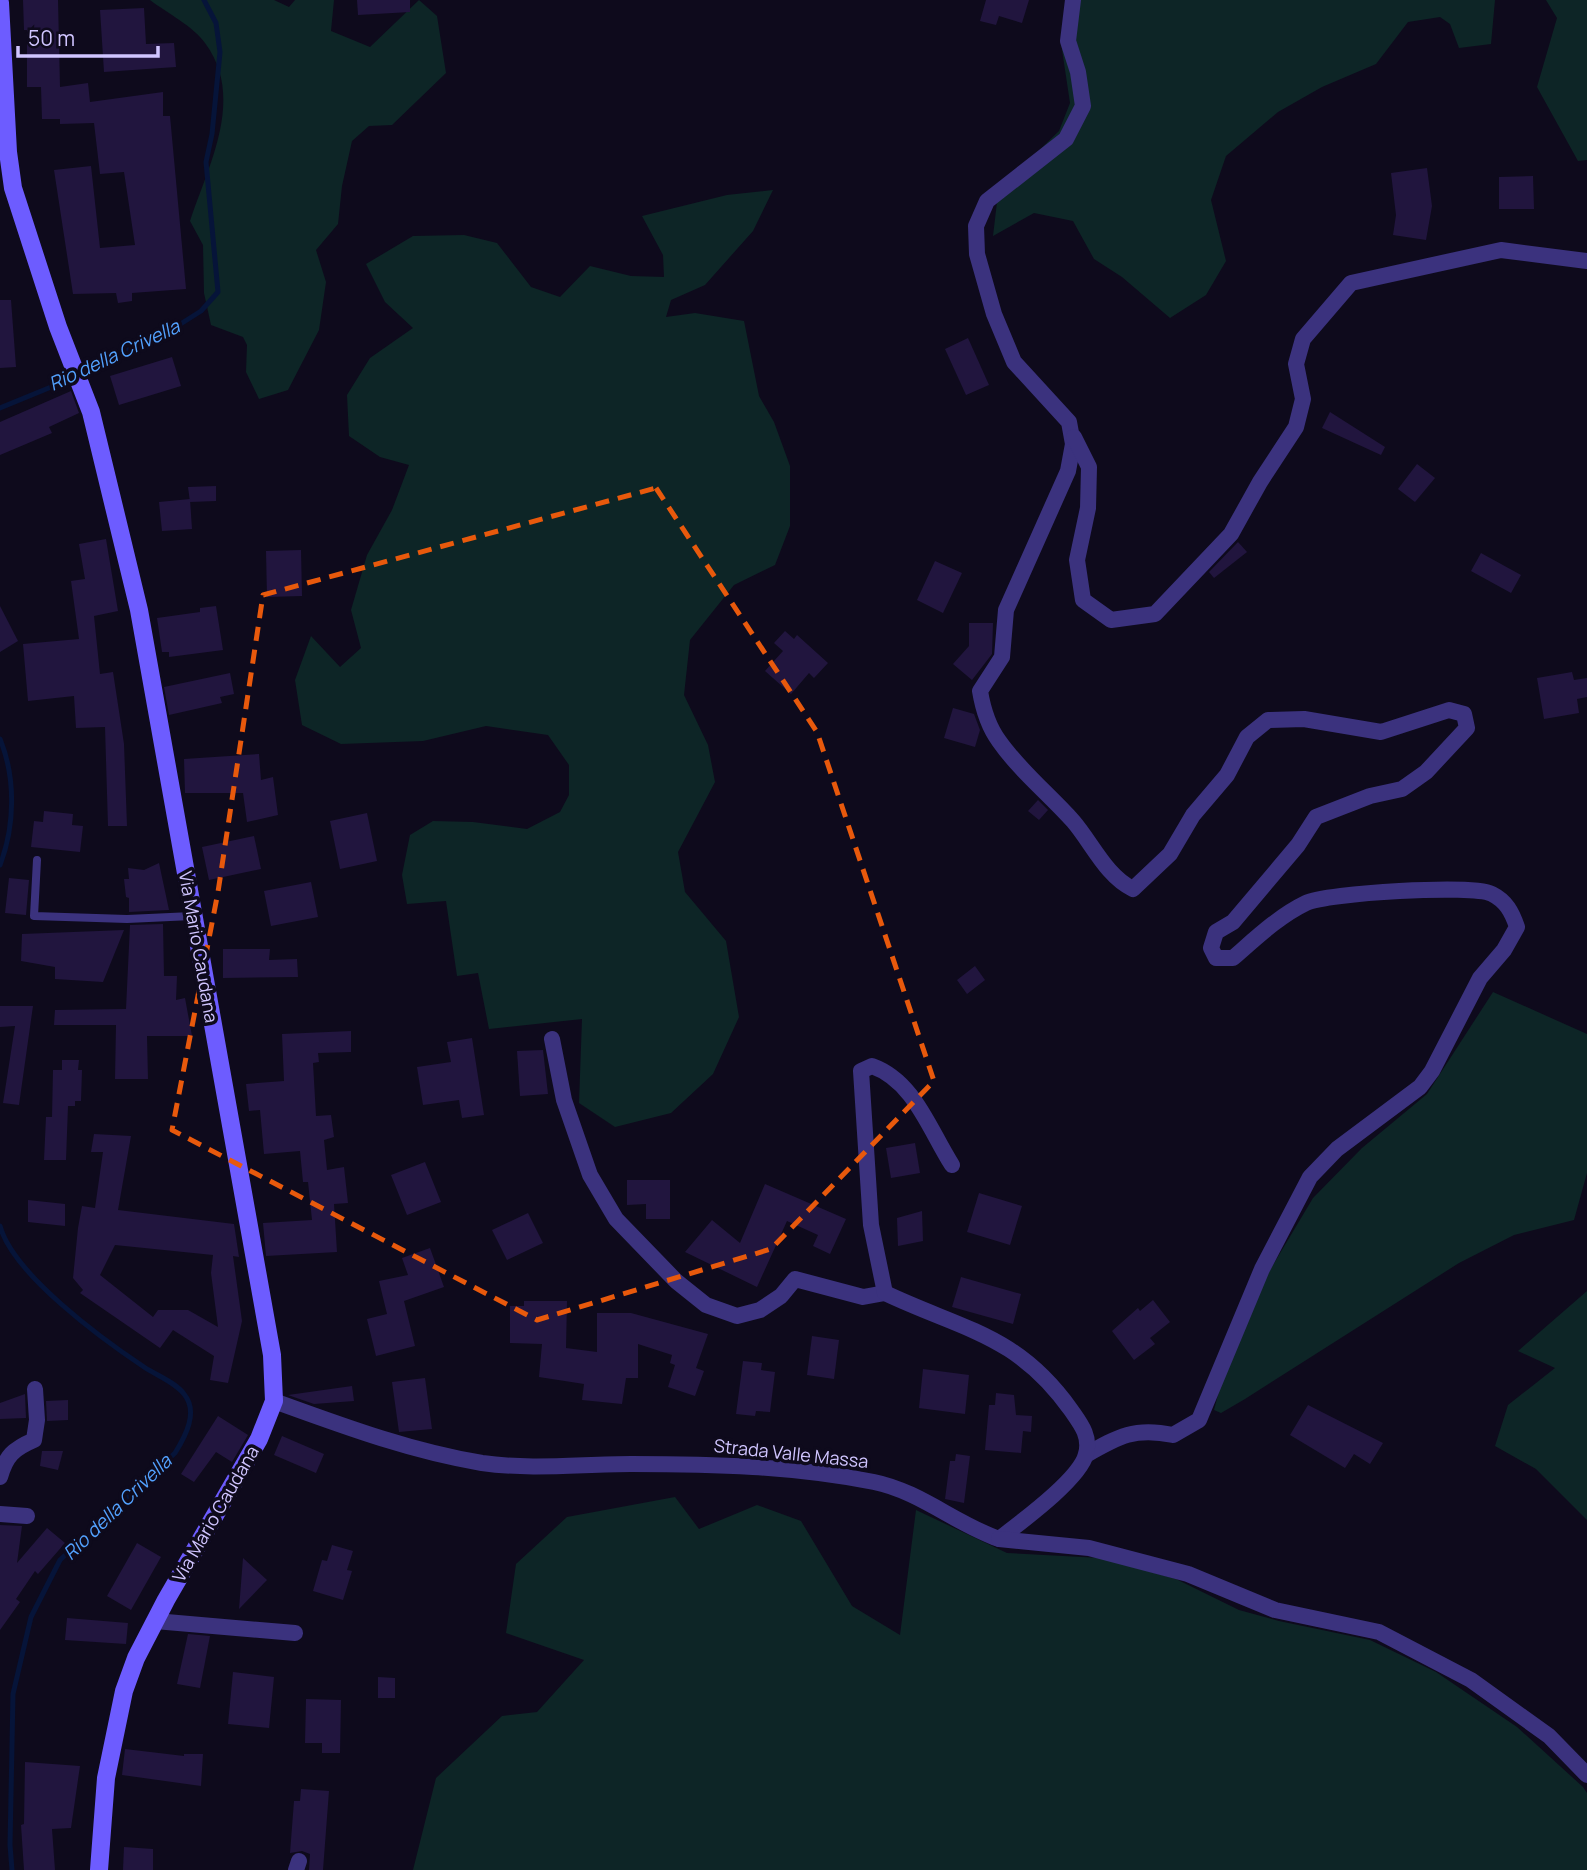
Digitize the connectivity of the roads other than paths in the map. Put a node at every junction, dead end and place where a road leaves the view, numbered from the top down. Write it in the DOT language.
graph roads {
  1 [pos="1073,0"];
  2 [pos="0,3"];
  3 [pos="1587,261"];
  4 [pos="1071,432"];
  5 [pos="37,860"];
  6 [pos="192,916"];
  7 [pos="552,1040"];
  8 [pos="952,1165"];
  9 [pos="885,1293"];
  10 [pos="35,1389"];
  11 [pos="274,1401"];
  12 [pos="1086,1455"];
  13 [pos="0,1477"];
  14 [pos="0,1514"];
  15 [pos="27,1516"];
  16 [pos="999,1539"];
  17 [pos="155,1621"];
  18 [pos="295,1633"];
  19 [pos="1587,1775"];
  20 [pos="99,1870"];
  1 -- 4 [label="street"];
  2 -- 6 [label="main road, Via Mario Caudana"];
  3 -- 4 [label="street"];
  4 -- 12 [label="street"];
  5 -- 6 [label="lane"];
  6 -- 11 [label="main road, Via Mario Caudana"];
  7 -- 9 [label="street"];
  8 -- 9 [label="street"];
  9 -- 12 [label="street"];
  10 -- 13 [label="street"];
  11 -- 16 [label="street, Strada Valle Massa"];
  11 -- 17 [label="main road, Via Mario Caudana"];
  12 -- 16 [label="street"];
  14 -- 15 [label="street"];
  16 -- 19 [label="street, Strada Valle Massa"];
  17 -- 18 [label="street"];
  17 -- 20 [label="main road, Via Mario Caudana"];
}
